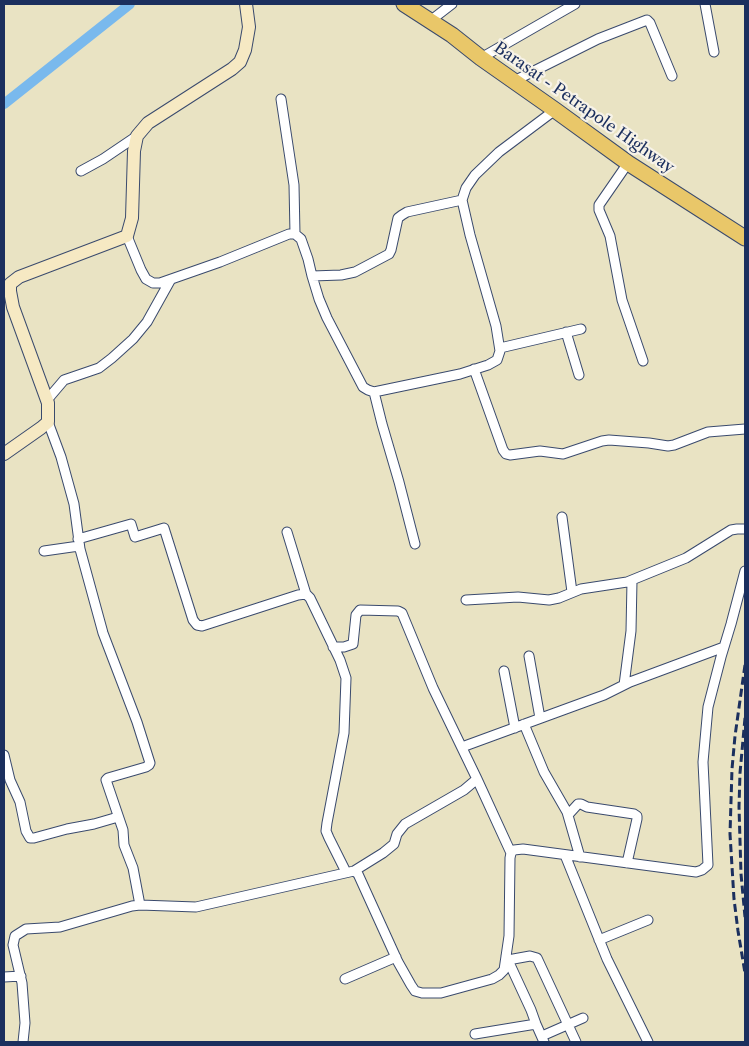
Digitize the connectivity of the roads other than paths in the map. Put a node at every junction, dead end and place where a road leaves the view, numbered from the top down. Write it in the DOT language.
graph roads {
  1 [pos="246,4"];
  2 [pos="404,4"];
  3 [pos="452,4"];
  4 [pos="575,4"];
  5 [pos="705,4"];
  6 [pos="430,21"];
  7 [pos="714,52"];
  8 [pos="482,58"];
  9 [pos="672,76"];
  10 [pos="514,81"];
  11 [pos="281,99"];
  12 [pos="555,110"];
  13 [pos="137,136"];
  14 [pos="628,163"];
  15 [pos="81,172"];
  16 [pos="462,200"];
  17 [pos="295,234"];
  18 [pos="127,236"];
  19 [pos="745,238"];
  20 [pos="312,276"];
  21 [pos="171,279"];
  22 [pos="7,285"];
  23 [pos="581,329"];
  24 [pos="566,332"];
  25 [pos="500,348"];
  26 [pos="642,361"];
  27 [pos="474,369"];
  28 [pos="579,375"];
  29 [pos="374,392"];
  30 [pos="47,400"];
  31 [pos="48,422"];
  32 [pos="745,429"];
  33 [pos="4,454"];
  34 [pos="562,517"];
  35 [pos="745,529"];
  36 [pos="288,532"];
  37 [pos="79,543"];
  38 [pos="415,544"];
  39 [pos="44,551"];
  40 [pos="745,571"];
  41 [pos="632,581"];
  42 [pos="572,592"];
  43 [pos="306,594"];
  44 [pos="466,600"];
  45 [pos="724,646"];
  46 [pos="333,647"];
  47 [pos="529,656"];
  48 [pos="504,670"];
  49 [pos="624,685"];
  50 [pos="540,718"];
  51 [pos="519,726"];
  52 [pos="462,747"];
  53 [pos="4,755"];
  54 [pos="478,779"];
  55 [pos="568,815"];
  56 [pos="118,817"];
  57 [pos="511,853"];
  58 [pos="565,855"];
  59 [pos="580,857"];
  60 [pos="627,863"];
  61 [pos="350,872"];
  62 [pos="140,905"];
  63 [pos="648,920"];
  64 [pos="599,940"];
  65 [pos="396,957"];
  66 [pos="507,958"];
  67 [pos="21,976"];
  68 [pos="4,977"];
  69 [pos="345,979"];
  70 [pos="583,1018"];
  71 [pos="536,1024"];
  72 [pos="568,1024"];
  73 [pos="475,1034"];
  74 [pos="543,1039"];
  75 [pos="23,1042"];
  76 [pos="576,1042"];
  77 [pos="648,1042"];
  1 -- 13 [label="street"];
  2 -- 6 [label="highway, Barasat - Petrapole Highway"];
  3 -- 6 [label="street"];
  4 -- 8 [label="street"];
  5 -- 7 [label="street"];
  6 -- 8 [label="highway, Barasat - Petrapole Highway"];
  8 -- 10 [label="highway, Barasat - Petrapole Highway"];
  9 -- 10 [label="street"];
  10 -- 12 [label="highway, Barasat - Petrapole Highway"];
  11 -- 17 [label="street"];
  12 -- 14 [label="highway, Barasat - Petrapole Highway"];
  12 -- 16 [label="street"];
  13 -- 15 [label="street"];
  13 -- 18 [label="street"];
  14 -- 19 [label="highway, Barasat - Petrapole Highway"];
  14 -- 26 [label="street"];
  16 -- 20 [label="street"];
  16 -- 25 [label="street"];
  17 -- 20 [label="street"];
  17 -- 21 [label="street"];
  18 -- 21 [label="street"];
  18 -- 22 [label="street"];
  20 -- 29 [label="street"];
  21 -- 30 [label="street"];
  22 -- 30 [label="street"];
  23 -- 24 [label="street"];
  24 -- 25 [label="street"];
  24 -- 28 [label="street"];
  25 -- 27 [label="street"];
  27 -- 29 [label="street"];
  27 -- 32 [label="street"];
  29 -- 38 [label="street"];
  30 -- 31 [label="street"];
  31 -- 33 [label="street"];
  31 -- 37 [label="street"];
  34 -- 42 [label="street"];
  35 -- 41 [label="street"];
  36 -- 43 [label="street"];
  37 -- 39 [label="street"];
  37 -- 43 [label="street"];
  37 -- 56 [label="street"];
  40 -- 45 [label="street"];
  41 -- 42 [label="street"];
  41 -- 49 [label="street"];
  42 -- 44 [label="street"];
  43 -- 46 [label="street"];
  45 -- 49 [label="street"];
  45 -- 60 [label="street"];
  46 -- 52 [label="street"];
  46 -- 61 [label="street"];
  47 -- 50 [label="street"];
  48 -- 51 [label="street"];
  49 -- 50 [label="street"];
  50 -- 51 [label="street"];
  51 -- 52 [label="street"];
  51 -- 55 [label="street"];
  52 -- 54 [label="street"];
  53 -- 56 [label="street"];
  54 -- 57 [label="street"];
  54 -- 61 [label="street"];
  55 -- 59 [label="street"];
  55 -- 60 [label="street"];
  56 -- 62 [label="street"];
  57 -- 58 [label="street"];
  57 -- 66 [label="street"];
  58 -- 59 [label="street"];
  58 -- 64 [label="street"];
  59 -- 60 [label="street"];
  61 -- 62 [label="street"];
  61 -- 65 [label="street"];
  62 -- 67 [label="street"];
  63 -- 64 [label="street"];
  64 -- 77 [label="street"];
  65 -- 66 [label="street"];
  65 -- 69 [label="street"];
  66 -- 71 [label="street"];
  66 -- 72 [label="street"];
  67 -- 68 [label="street"];
  67 -- 75 [label="street"];
  70 -- 72 [label="street"];
  71 -- 73 [label="street"];
  71 -- 74 [label="street"];
  72 -- 74 [label="street"];
  72 -- 76 [label="street"];
}
